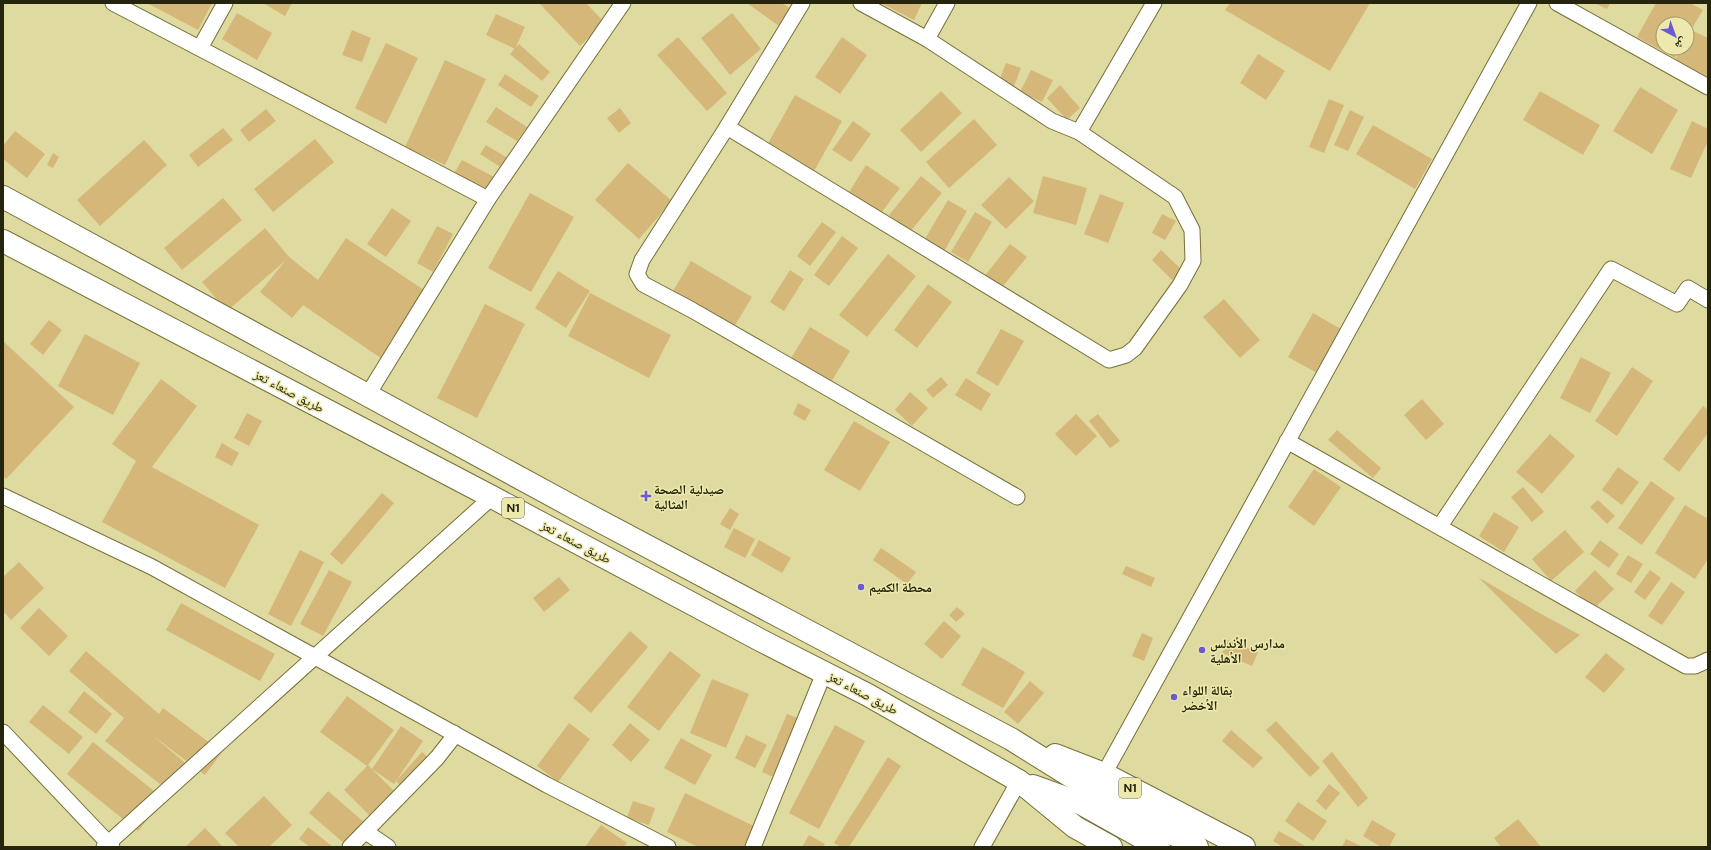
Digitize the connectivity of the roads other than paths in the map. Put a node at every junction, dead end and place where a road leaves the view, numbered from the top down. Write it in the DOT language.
graph roads {
  1 [pos="113,3"];
  2 [pos="225,3"];
  3 [pos="623,3"];
  4 [pos="802,3"];
  5 [pos="861,3"];
  6 [pos="947,3"];
  7 [pos="1154,3"];
  8 [pos="1529,3"];
  9 [pos="1557,3"];
  10 [pos="927,38"];
  11 [pos="200,48"];
  12 [pos="1708,87"];
  13 [pos="727,127"];
  14 [pos="1079,132"];
  15 [pos="3,197"];
  16 [pos="488,199"];
  17 [pos="3,241"];
  18 [pos="1708,300"];
  19 [pos="367,396"];
  20 [pos="1287,441"];
  21 [pos="3,496"];
  22 [pos="492,497"];
  23 [pos="1017,497"];
  24 [pos="1440,526"];
  25 [pos="778,614"];
  26 [pos="762,641"];
  27 [pos="314,657"];
  28 [pos="1708,660"];
  29 [pos="824,673"];
  30 [pos="3,732"];
  31 [pos="454,734"];
  32 [pos="1011,739"];
  33 [pos="1104,774"];
  34 [pos="1019,782"];
  35 [pos="366,832"];
  36 [pos="108,846"];
  37 [pos="350,847"];
  38 [pos="388,847"];
  39 [pos="668,847"];
  40 [pos="753,847"];
  41 [pos="982,847"];
  42 [pos="1111,847"];
  43 [pos="1160,847"];
  44 [pos="1197,847"];
  45 [pos="1244,847"];
  1 -- 11 [label="street"];
  2 -- 11 [label="street"];
  3 -- 16 [label="street"];
  4 -- 13 [label="street"];
  5 -- 10 [label="street"];
  6 -- 10 [label="street"];
  7 -- 14 [label="street"];
  8 -- 20 [label="street"];
  9 -- 12 [label="street"];
  10 -- 14 [label="street"];
  11 -- 16 [label="street"];
  13 -- 14 [label="street"];
  13 -- 23 [label="street"];
  15 -- 19 [label="highway, N1"];
  16 -- 19 [label="street"];
  17 -- 22 [label="highway, طريق صنعاء تعز / N1"];
  18 -- 24 [label="street"];
  19 -- 25 [label="highway, N1"];
  20 -- 24 [label="street"];
  20 -- 33 [label="street"];
  21 -- 27 [label="street"];
  22 -- 26 [label="highway, طريق صنعاء تعز / N1"];
  22 -- 27 [label="street"];
  24 -- 28 [label="street"];
  25 -- 26 [label="highway"];
  25 -- 32 [label="highway, N1"];
  26 -- 29 [label="highway, طريق صنعاء تعز / N1"];
  27 -- 31 [label="street"];
  27 -- 36 [label="street"];
  29 -- 34 [label="highway, طريق صنعاء تعز / N1"];
  29 -- 40 [label="street"];
  30 -- 36 [label="street"];
  31 -- 35 [label="street"];
  31 -- 39 [label="street"];
  32 -- 33 [label="highway, N1"];
  32 -- 44 [label="highway, N1"];
  33 -- 45 [label="highway, N1"];
  34 -- 41 [label="street"];
  34 -- 42 [label="highway, طريق صنعاء تعز / N1"];
  34 -- 43 [label="highway, طريق صنعاء تعز / N1"];
  35 -- 37 [label="street"];
  35 -- 38 [label="street"];
}
